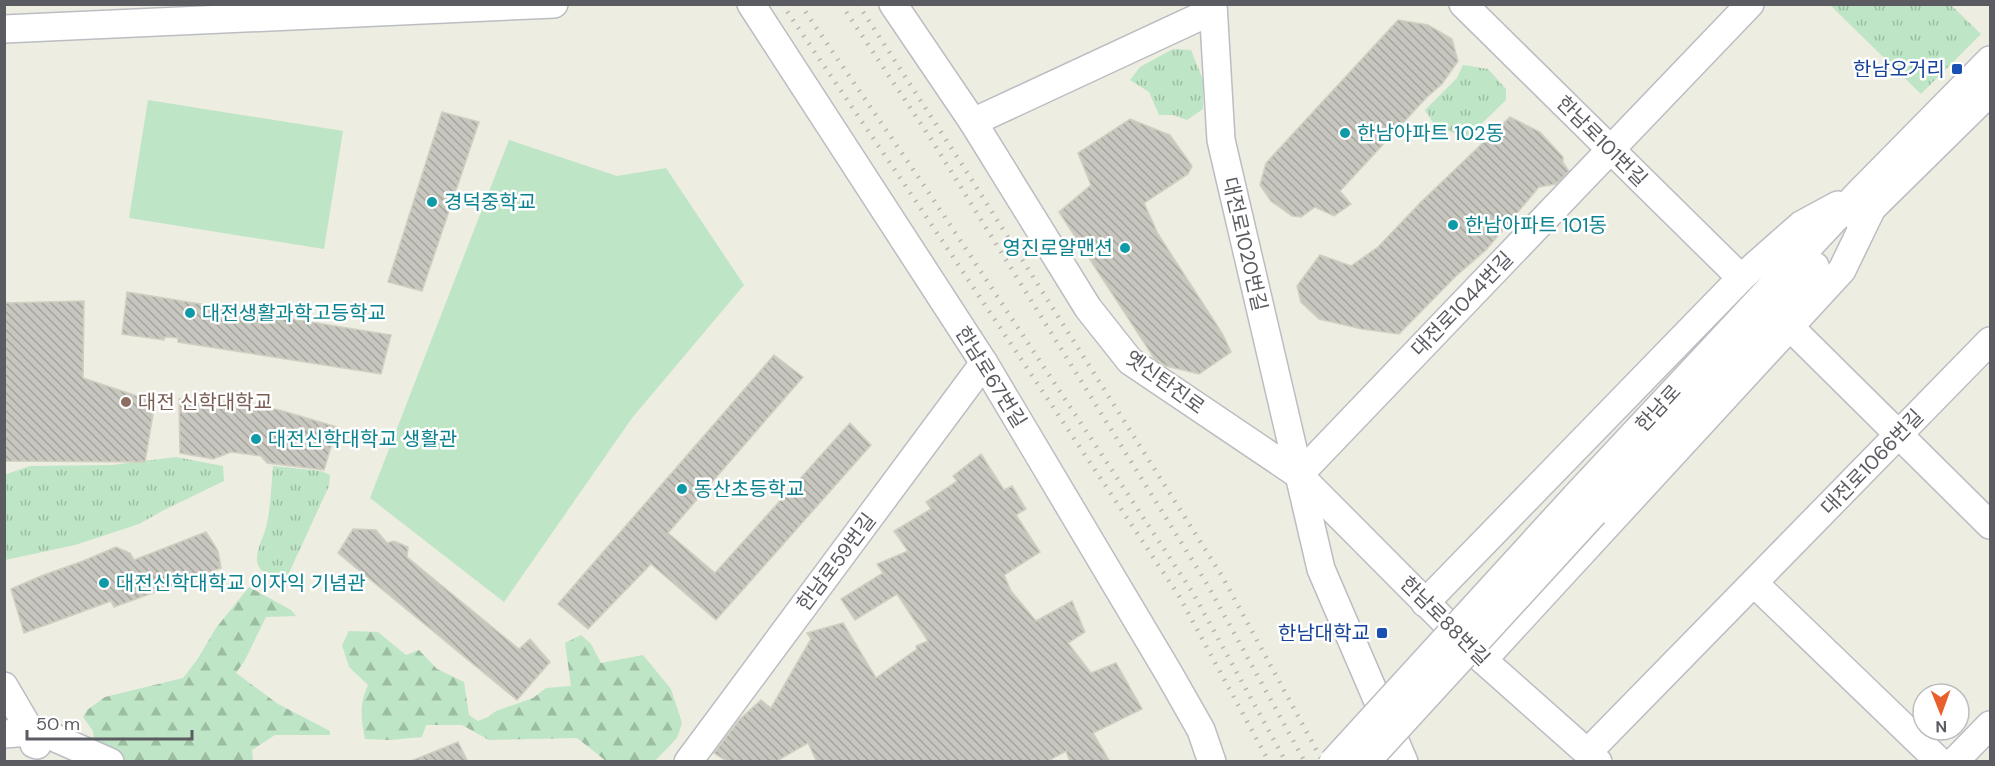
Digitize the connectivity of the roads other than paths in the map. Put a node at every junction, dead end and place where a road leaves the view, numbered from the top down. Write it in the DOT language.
graph roads {
  1 [pos="554,4"];
  2 [pos="751,4"];
  3 [pos="893,4"];
  4 [pos="1463,4"];
  5 [pos="1742,7"];
  6 [pos="1213,8"];
  7 [pos="85,14"];
  8 [pos="4,29"];
  9 [pos="1990,60"];
  10 [pos="1990,92"];
  11 [pos="973,122"];
  12 [pos="1611,150"];
  13 [pos="1865,201"];
  14 [pos="1741,278"];
  15 [pos="1790,327"];
  16 [pos="1990,341"];
  17 [pos="984,363"];
  18 [pos="1899,434"];
  19 [pos="1299,475"];
  20 [pos="1584,505"];
  21 [pos="1990,525"];
  22 [pos="1754,583"];
  23 [pos="1425,603"];
  24 [pos="1484,660"];
  25 [pos="4,686"];
  26 [pos="1990,724"];
  27 [pos="31,732"];
  28 [pos="4,735"];
  29 [pos="1593,757"];
  30 [pos="74,762"];
  31 [pos="110,762"];
  32 [pos="687,762"];
  33 [pos="1212,762"];
  34 [pos="1333,762"];
  35 [pos="1366,762"];
  36 [pos="1404,762"];
  37 [pos="1940,762"];
  38 [pos="1954,762"];
  1 -- 7 [label="street"];
  2 -- 17 [label="street, 한남로67번길"];
  3 -- 11 [label="street, 옛신탄진로"];
  4 -- 12 [label="street, 한남로101번길"];
  5 -- 12 [label="street, 대전로1044번길"];
  6 -- 11 [label="street, 대전로1020번길"];
  6 -- 19 [label="street, 대전로1020번길"];
  7 -- 8 [label="street"];
  9 -- 13 [label="street, 한남로"];
  10 -- 13 [label="street, 한남로"];
  11 -- 19 [label="street, 옛신탄진로"];
  12 -- 14 [label="street, 한남로101번길"];
  12 -- 19 [label="street, 대전로1044번길"];
  13 -- 14 [label="street"];
  13 -- 15 [label="street"];
  13 -- 20 [label="street, 한남로"];
  14 -- 23 [label="street"];
  15 -- 18 [label="street"];
  15 -- 24 [label="street"];
  16 -- 18 [label="street, 대전로1066번길"];
  17 -- 32 [label="street, 한남로59번길"];
  17 -- 33 [label="street, 한남로67번길"];
  18 -- 21 [label="street"];
  18 -- 22 [label="street, 대전로1066번길"];
  19 -- 23 [label="street, 한남로88번길"];
  19 -- 36 [label="street"];
  20 -- 34 [label="street, 한남로, bridge"];
  20 -- 35 [label="street, 한남로, bridge"];
  22 -- 29 [label="street, 대전로1066번길"];
  22 -- 37 [label="street"];
  23 -- 24 [label="street, 한남로88번길"];
  24 -- 29 [label="street, 한남로88번길"];
  25 -- 27 [label="street"];
  26 -- 38 [label="street"];
  27 -- 28 [label="street"];
  27 -- 30 [label="street"];
  27 -- 31 [label="street"];
}
